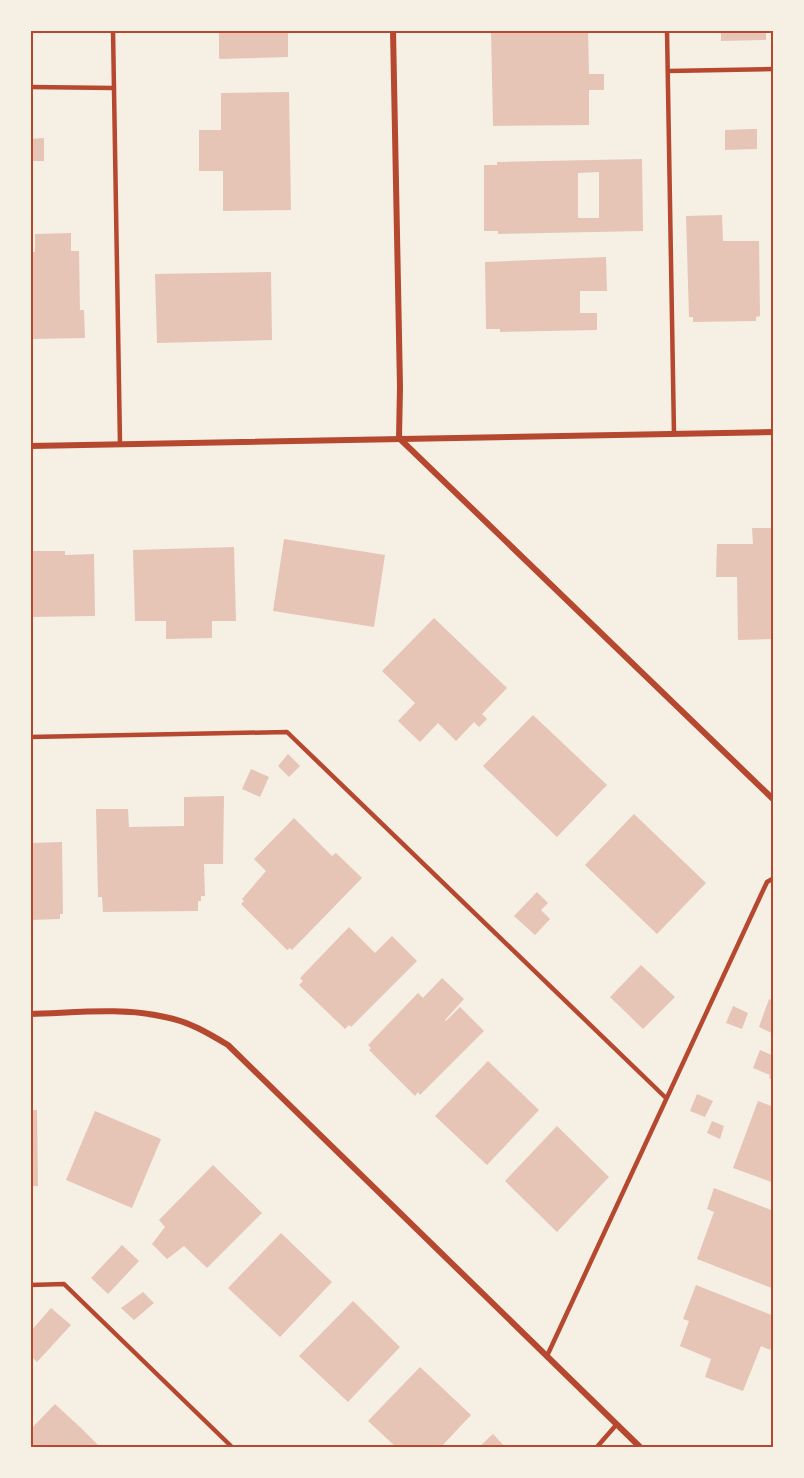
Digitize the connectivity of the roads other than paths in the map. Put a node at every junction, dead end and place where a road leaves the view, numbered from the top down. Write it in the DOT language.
graph roads {
  1 [pos="113,30"];
  2 [pos="393,30"];
  3 [pos="667,30"];
  4 [pos="774,69"];
  5 [pos="668,71"];
  6 [pos="30,87"];
  7 [pos="114,88"];
  8 [pos="774,432"];
  9 [pos="674,434"];
  10 [pos="399,438"];
  11 [pos="120,444"];
  12 [pos="30,446"];
  13 [pos="30,738"];
  14 [pos="774,800"];
  15 [pos="774,878"];
  16 [pos="30,1014"];
  17 [pos="666,1098"];
  18 [pos="30,1285"];
  19 [pos="547,1356"];
  20 [pos="617,1424"];
  21 [pos="233,1448"];
  22 [pos="596,1448"];
  23 [pos="641,1448"];
  1 -- 7 [label="lane"];
  2 -- 10 [label="street"];
  3 -- 5 [label="lane"];
  4 -- 5 [label="lane"];
  5 -- 9 [label="lane"];
  6 -- 7 [label="lane"];
  7 -- 11 [label="lane"];
  8 -- 9 [label="street"];
  9 -- 10 [label="street"];
  10 -- 11 [label="street"];
  10 -- 14 [label="street"];
  11 -- 12 [label="street"];
  13 -- 17 [label="lane"];
  15 -- 17 [label="lane"];
  16 -- 19 [label="street"];
  17 -- 19 [label="lane"];
  18 -- 21 [label="lane"];
  19 -- 20 [label="street"];
  20 -- 22 [label="lane"];
  20 -- 23 [label="street"];
}
